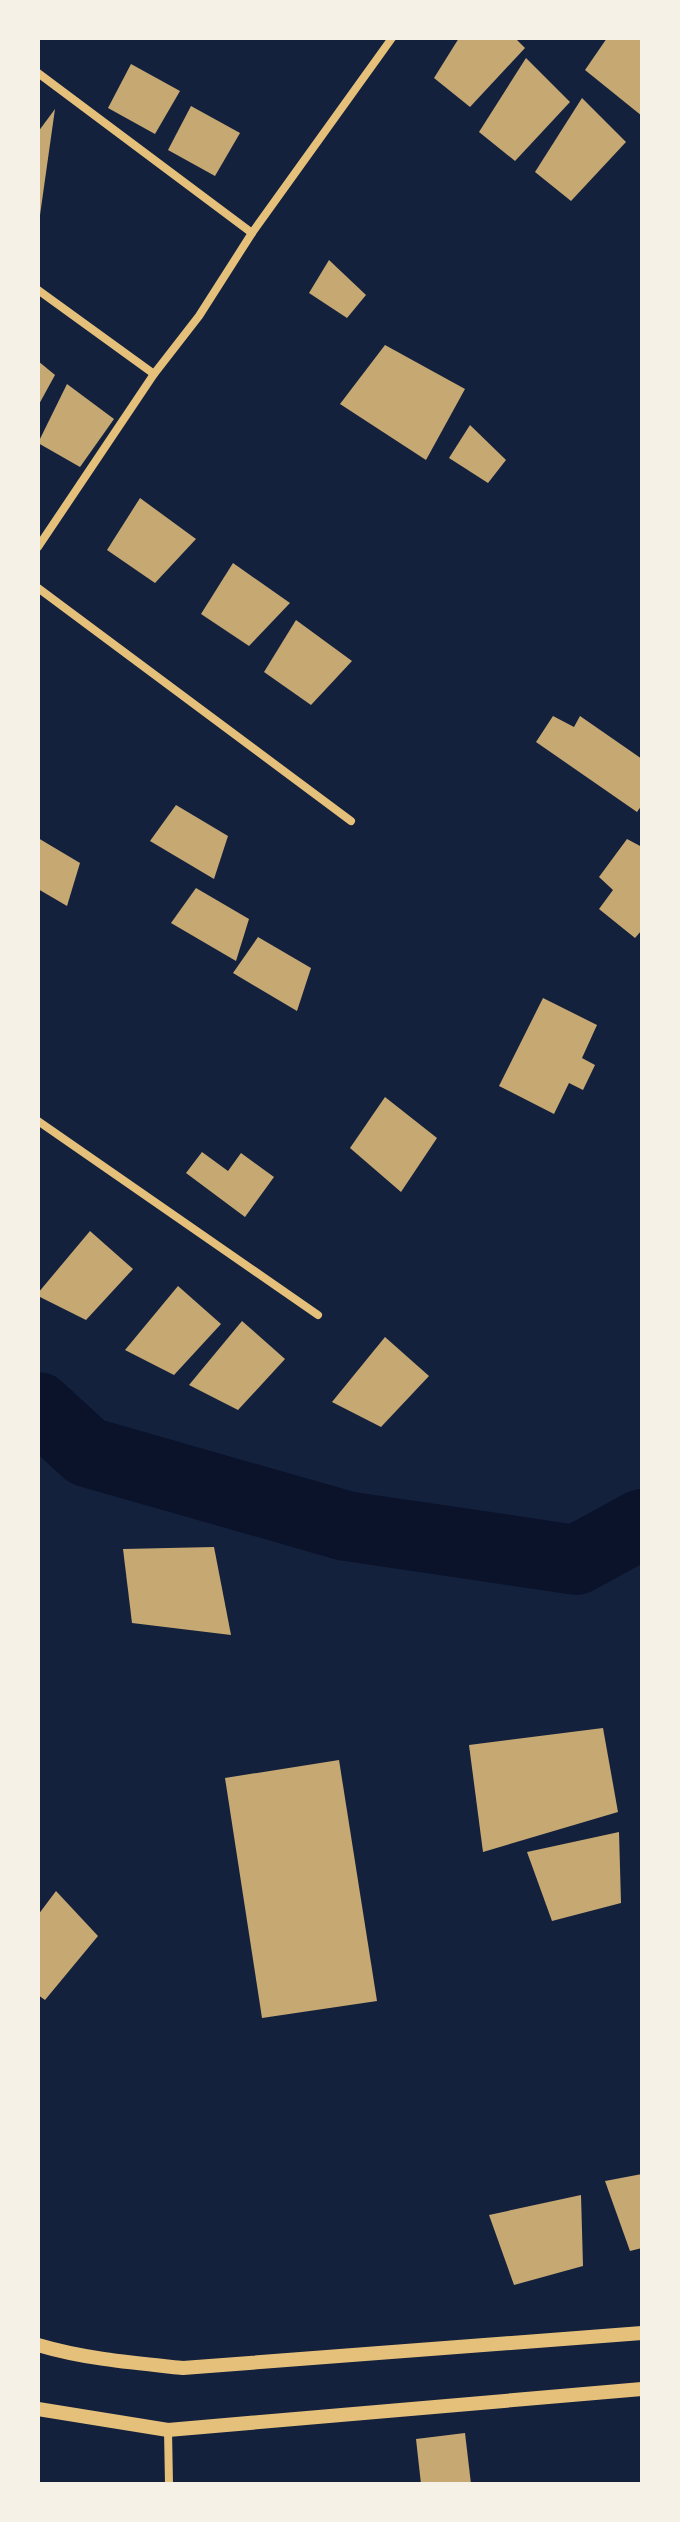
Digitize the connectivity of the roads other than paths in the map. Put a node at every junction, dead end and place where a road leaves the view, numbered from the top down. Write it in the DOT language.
graph roads {
  1 [pos="392,38"];
  2 [pos="38,73"];
  3 [pos="252,233"];
  4 [pos="38,290"];
  5 [pos="154,374"];
  6 [pos="38,547"];
  7 [pos="38,588"];
  8 [pos="351,821"];
  9 [pos="38,1121"];
  10 [pos="318,1315"];
  11 [pos="642,2333"];
  12 [pos="38,2345"];
  13 [pos="642,2389"];
  14 [pos="38,2409"];
  15 [pos="168,2430"];
  16 [pos="169,2484"];
  1 -- 3 [label="street"];
  2 -- 3 [label="street"];
  3 -- 5 [label="street"];
  4 -- 5 [label="street"];
  5 -- 6 [label="street"];
  7 -- 8 [label="street"];
  9 -- 10 [label="street"];
  11 -- 12 [label="street"];
  13 -- 15 [label="street"];
  14 -- 15 [label="street"];
  15 -- 16 [label="street"];
}
